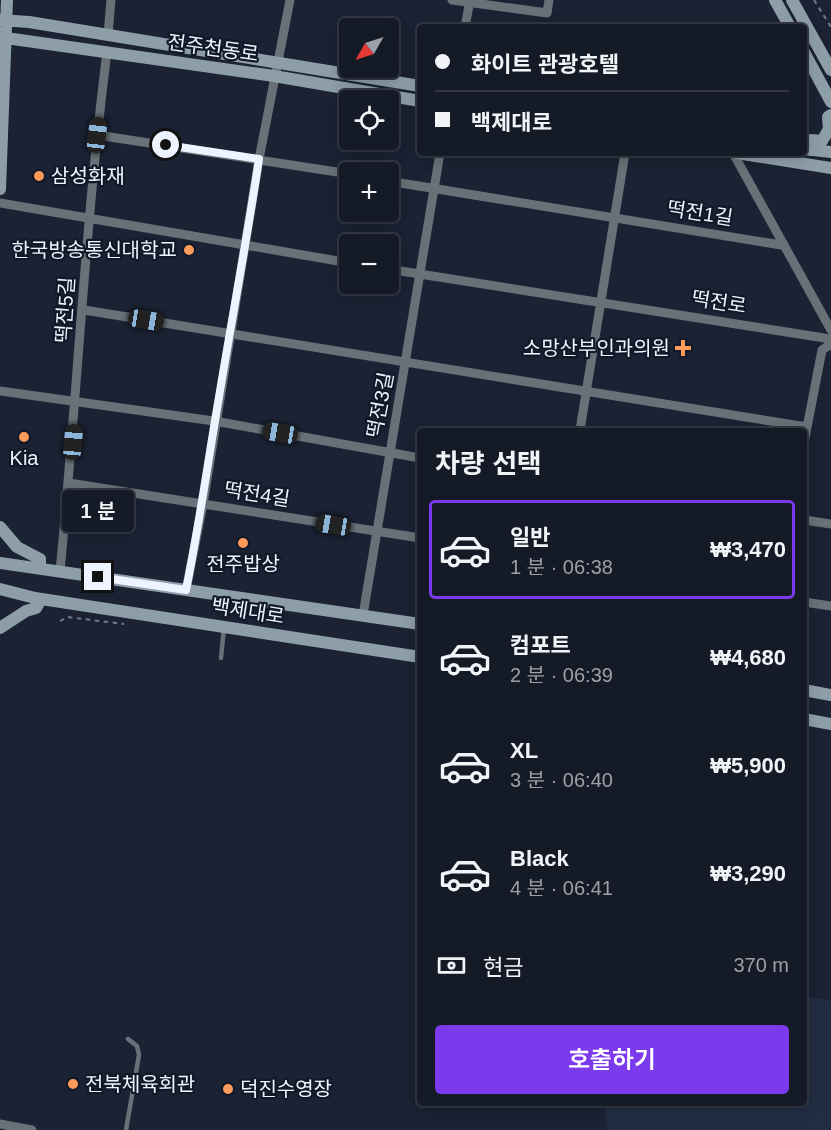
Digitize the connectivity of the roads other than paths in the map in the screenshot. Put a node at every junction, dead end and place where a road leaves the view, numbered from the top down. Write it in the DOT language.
graph roads {
  1 [pos="7,0"];
  2 [pos="111,0"];
  3 [pos="290,0"];
  4 [pos="452,0"];
  5 [pos="549,0"];
  6 [pos="775,0"];
  7 [pos="792,0"];
  8 [pos="470,1"];
  9 [pos="3,20"];
  10 [pos="466,24"];
  11 [pos="788,24"];
  12 [pos="805,24"];
  13 [pos="807,27"];
  14 [pos="108,35"];
  15 [pos="3,36"];
  16 [pos="107,52"];
  17 [pos="807,58"];
  18 [pos="277,63"];
  19 [pos="831,70"];
  20 [pos="274,76"];
  21 [pos="417,86"];
  22 [pos="417,100"];
  23 [pos="831,102"];
  24 [pos="831,115"];
  25 [pos="97,135"];
  26 [pos="807,150"];
  27 [pos="831,152"];
  28 [pos="439,156"];
  29 [pos="625,156"];
  30 [pos="736,156"];
  31 [pos="754,156"];
  32 [pos="259,159"];
  33 [pos="831,168"];
  34 [pos="339,172"];
  35 [pos="399,183"];
  36 [pos="0,189"];
  37 [pos="433,189"];
  38 [pos="0,203"];
  39 [pos="89,216"];
  40 [pos="613,217"];
  41 [pos="247,244"];
  42 [pos="781,245"];
  43 [pos="339,261"];
  44 [pos="399,270"];
  45 [pos="419,273"];
  46 [pos="602,302"];
  47 [pos="84,310"];
  48 [pos="831,330"];
  49 [pos="229,334"];
  50 [pos="831,339"];
  51 [pos="831,344"];
  52 [pos="406,364"];
  53 [pos="0,391"];
  54 [pos="587,393"];
  55 [pos="76,400"];
  56 [pos="214,421"];
  57 [pos="807,427"];
  58 [pos="580,428"];
  59 [pos="390,453"];
  60 [pos="417,458"];
  61 [pos="69,483"];
  62 [pos="203,504"];
  63 [pos="807,520"];
  64 [pos="831,524"];
  65 [pos="0,527"];
  66 [pos="376,531"];
  67 [pos="417,538"];
  68 [pos="0,562"];
  69 [pos="40,568"];
  70 [pos="60,571"];
  71 [pos="0,589"];
  72 [pos="186,590"];
  73 [pos="41,599"];
  74 [pos="807,602"];
  75 [pos="831,606"];
  76 [pos="363,615"];
  77 [pos="417,624"];
  78 [pos="224,627"];
  79 [pos="0,628"];
  80 [pos="417,657"];
  81 [pos="221,658"];
  82 [pos="807,691"];
  83 [pos="831,695"];
  84 [pos="807,720"];
  85 [pos="831,724"];
  86 [pos="128,1039"];
  87 [pos="0,1124"];
  88 [pos="32,1130"];
  89 [pos="126,1130"];
  1 -- 9 [label="street"];
  2 -- 14 [label="street"];
  3 -- 18 [label="street, 떡전4길"];
  4 -- 8 [label="street"];
  5 -- 8 [label="street"];
  6 -- 11 [label="street"];
  7 -- 12 [label="street"];
  8 -- 10 [label="street"];
  9 -- 14 [label="street, 전주천동로"];
  9 -- 15 [label="street"];
  13 -- 19 [label="street"];
  14 -- 18 [label="street, 전주천동로"];
  15 -- 16 [label="street, 전주천동로"];
  15 -- 36 [label="street"];
  16 -- 20 [label="street, 전주천동로"];
  16 -- 25 [label="street, 떡전5길"];
  17 -- 23 [label="street"];
  18 -- 20 [label="street, 떡전4길"];
  18 -- 21 [label="street, 전주천동로"];
  20 -- 22 [label="street, 전주천동로"];
  20 -- 32 [label="street, 떡전4길"];
  24 -- 26 [label="street"];
  25 -- 32 [label="street"];
  25 -- 39 [label="street, 떡전5길"];
  26 -- 27 [label="street"];
  28 -- 37 [label="street, 떡전3길"];
  29 -- 40 [label="street"];
  30 -- 42 [label="street, 떡전1길"];
  31 -- 33 [label="street"];
  32 -- 34 [label="street"];
  32 -- 41 [label="street, 떡전4길"];
  35 -- 37 [label="street"];
  37 -- 40 [label="street"];
  37 -- 45 [label="street, 떡전3길"];
  38 -- 39 [label="street"];
  39 -- 41 [label="street"];
  39 -- 47 [label="street, 떡전5길"];
  40 -- 42 [label="street, 떡전1길"];
  40 -- 46 [label="street"];
  41 -- 43 [label="street"];
  41 -- 49 [label="street, 떡전4길"];
  42 -- 48 [label="street, 떡전1길"];
  44 -- 45 [label="street"];
  45 -- 46 [label="street, 떡전로"];
  45 -- 52 [label="street, 떡전3길"];
  46 -- 50 [label="street, 떡전로"];
  46 -- 54 [label="street"];
  47 -- 49 [label="street"];
  47 -- 55 [label="street, 떡전5길"];
  49 -- 52 [label="street, 떡전3길"];
  49 -- 56 [label="street, 떡전4길"];
  51 -- 57 [label="street"];
  52 -- 54 [label="street"];
  52 -- 59 [label="street, 떡전3길"];
  53 -- 55 [label="street"];
  54 -- 57 [label="street"];
  54 -- 58 [label="street"];
  55 -- 56 [label="street"];
  55 -- 61 [label="street, 떡전5길"];
  56 -- 59 [label="street"];
  56 -- 62 [label="street, 떡전4길"];
  59 -- 60 [label="street, 떡전3길"];
  59 -- 66 [label="street, 떡전3길"];
  61 -- 62 [label="street"];
  61 -- 70 [label="street, 떡전5길"];
  62 -- 66 [label="street, 떡전4길"];
  62 -- 72 [label="street, 떡전4길"];
  63 -- 64 [label="street"];
  65 -- 69 [label="street"];
  66 -- 67 [label="street"];
  66 -- 76 [label="street, 떡전3길"];
  68 -- 69 [label="street, 백제대로"];
  69 -- 70 [label="street, 백제대로"];
  70 -- 72 [label="street, 백제대로"];
  71 -- 73 [label="street, 백제대로"];
  72 -- 76 [label="street, 백제대로"];
  73 -- 78 [label="street, 백제대로"];
  73 -- 79 [label="street"];
  74 -- 75 [label="street"];
  76 -- 77 [label="street, 백제대로"];
  78 -- 80 [label="street, 백제대로"];
  78 -- 81 [label="lane"];
  82 -- 83 [label="street"];
  84 -- 85 [label="street"];
  86 -- 89 [label="lane"];
  87 -- 88 [label="street"];
}
